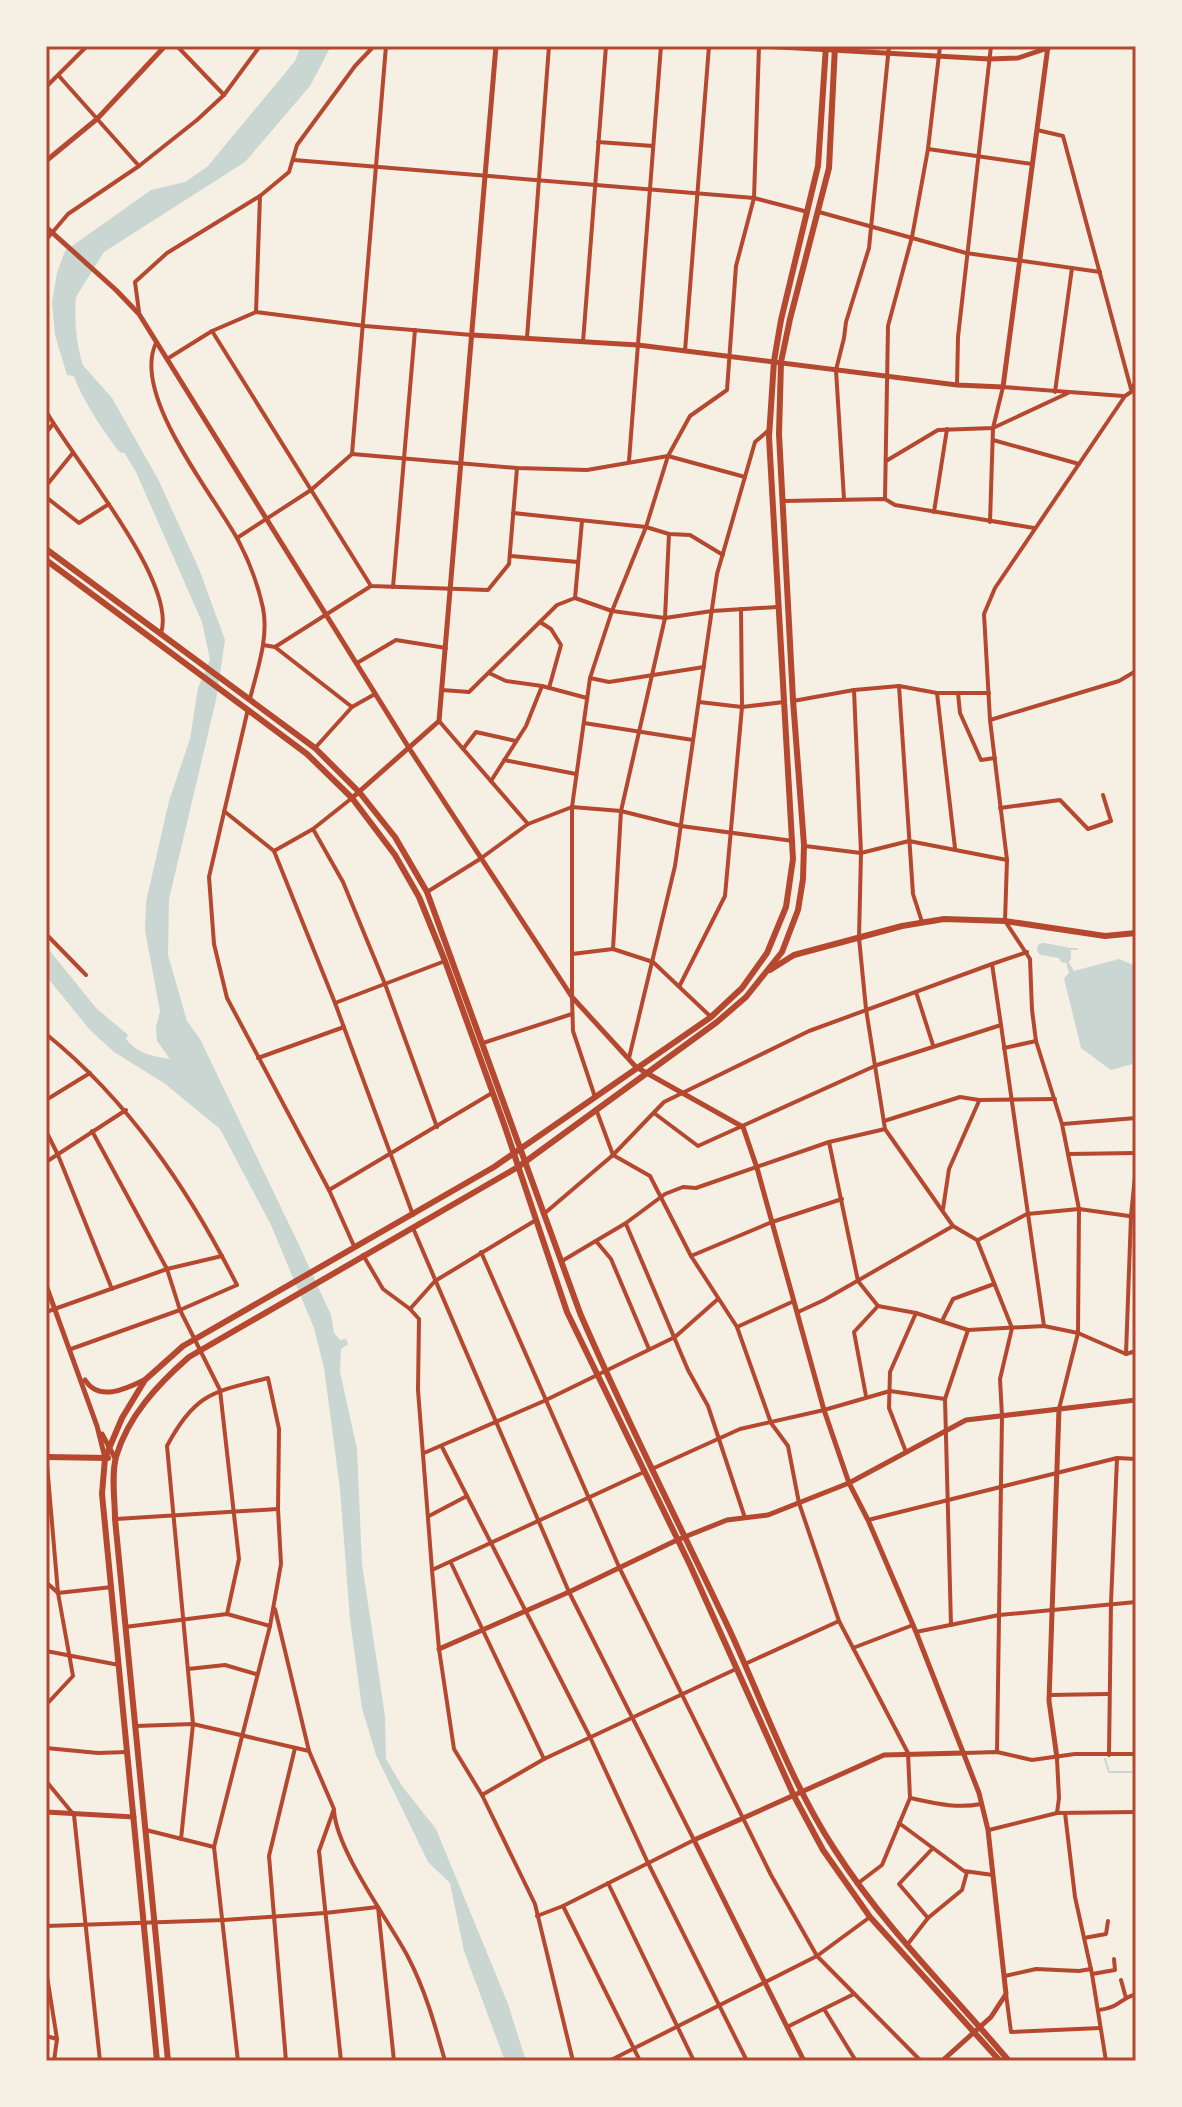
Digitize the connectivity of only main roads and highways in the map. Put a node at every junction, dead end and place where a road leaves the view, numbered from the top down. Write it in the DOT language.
graph roads {
  1 [pos="835,48"];
  2 [pos="826,49"];
  3 [pos="777,362"];
  4 [pos="46,549"];
  5 [pos="46,560"];
  6 [pos="789,701"];
  7 [pos="1136,933"];
  8 [pos="771,943"];
  9 [pos="782,952"];
  10 [pos="794,955"];
  11 [pos="767,972"];
  12 [pos="522,1148"];
  13 [pos="513,1155"];
  14 [pos="527,1161"];
  15 [pos="518,1167"];
  16 [pos="47,1455"];
  17 [pos="105,1458"];
  18 [pos="115,1458"];
  19 [pos="798,1795"];
  20 [pos="978,2029"];
  21 [pos="157,2061"];
  22 [pos="168,2061"];
  23 [pos="1000,2061"];
  24 [pos="1009,2061"];
  1 -- 3 [label="main road"];
  2 -- 3 [label="main road"];
  3 -- 6 [label="main road"];
  3 -- 6 [label="main road"];
  4 -- 12 [label="main road"];
  5 -- 13 [label="main road"];
  6 -- 8 [label="main road"];
  6 -- 9 [label="main road"];
  7 -- 10 [label="main road"];
  8 -- 9 [label="main road"];
  8 -- 12 [label="main road"];
  9 -- 10 [label="main road"];
  9 -- 11 [label="main road"];
  10 -- 11 [label="main road"];
  11 -- 14 [label="main road"];
  12 -- 13 [label="main road"];
  12 -- 14 [label="main road"];
  13 -- 15 [label="main road"];
  13 -- 17 [label="main road"];
  14 -- 15 [label="main road"];
  14 -- 19 [label="main road"];
  15 -- 18 [label="main road"];
  15 -- 19 [label="main road"];
  16 -- 17 [label="main road"];
  17 -- 18 [label="main road"];
  17 -- 21 [label="main road"];
  18 -- 22 [label="main road"];
  19 -- 20 [label="main road"];
  19 -- 20 [label="main road"];
  20 -- 23 [label="main road"];
  20 -- 24 [label="main road"];
}
